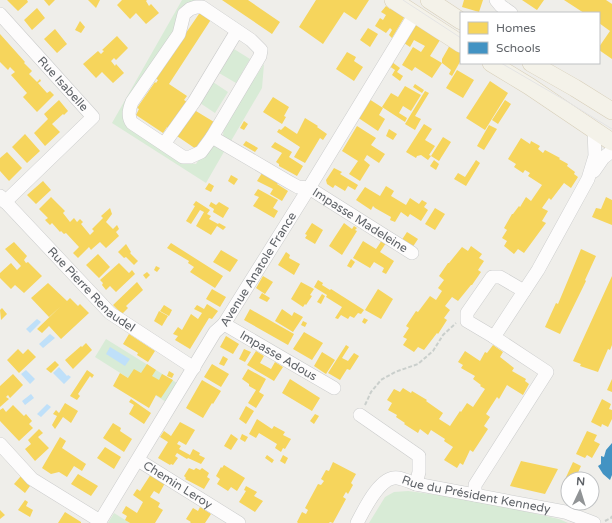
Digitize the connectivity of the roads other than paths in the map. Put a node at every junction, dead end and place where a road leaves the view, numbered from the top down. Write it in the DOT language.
graph roads {
  1 [pos="393,0"];
  2 [pos="429,0"];
  3 [pos="496,0"];
  4 [pos="510,12"];
  5 [pos="0,14"];
  6 [pos="415,14"];
  7 [pos="460,20"];
  8 [pos="237,31"];
  9 [pos="460,43"];
  10 [pos="493,64"];
  11 [pos="532,64"];
  12 [pos="612,111"];
  13 [pos="594,130"];
  14 [pos="212,137"];
  15 [pos="612,142"];
  16 [pos="164,144"];
  17 [pos="612,151"];
  18 [pos="588,179"];
  19 [pos="309,188"];
  20 [pos="3,199"];
  21 [pos="412,253"];
  22 [pos="524,291"];
  23 [pos="224,324"];
  24 [pos="494,337"];
  25 [pos="194,368"];
  26 [pos="334,388"];
  27 [pos="360,416"];
  28 [pos="0,444"];
  29 [pos="138,460"];
  30 [pos="416,484"];
  31 [pos="475,495"];
  32 [pos="99,522"];
  33 [pos="239,523"];
  34 [pos="357,523"];
  35 [pos="594,523"];
  1 -- 6 [label="main road"];
  2 -- 7 [label="main road"];
  3 -- 4 [label="street"];
  5 -- 20 [label="street, Rue Isabelle"];
  6 -- 9 [label="main road"];
  6 -- 19 [label="street, Avenue Anatole France"];
  8 -- 14 [label="street"];
  8 -- 16 [label="street"];
  8 -- 16 [label="street"];
  10 -- 13 [label="main road"];
  11 -- 12 [label="main road"];
  13 -- 15 [label="main road"];
  13 -- 18 [label="street"];
  14 -- 16 [label="street"];
  14 -- 19 [label="street, Impasse Madeleine"];
  17 -- 18 [label="street"];
  18 -- 22 [label="street"];
  19 -- 21 [label="street, Impasse Madeleine"];
  19 -- 23 [label="street, Avenue Anatole France"];
  20 -- 25 [label="street, Rue Pierre Renaudel"];
  22 -- 24 [label="street"];
  22 -- 24 [label="street"];
  23 -- 25 [label="street, Avenue Anatole France"];
  23 -- 26 [label="street, Impasse Adous"];
  24 -- 31 [label="street"];
  25 -- 29 [label="street, Avenue Anatole France"];
  27 -- 30 [label="street"];
  28 -- 32 [label="street"];
  29 -- 32 [label="street, Avenue Anatole France"];
  29 -- 33 [label="street, Chemin Leroy"];
  30 -- 31 [label="street, Rue du Président Kennedy"];
  30 -- 34 [label="street, Rue du Président Kennedy"];
  31 -- 35 [label="street, Rue du Président Kennedy"];
}
